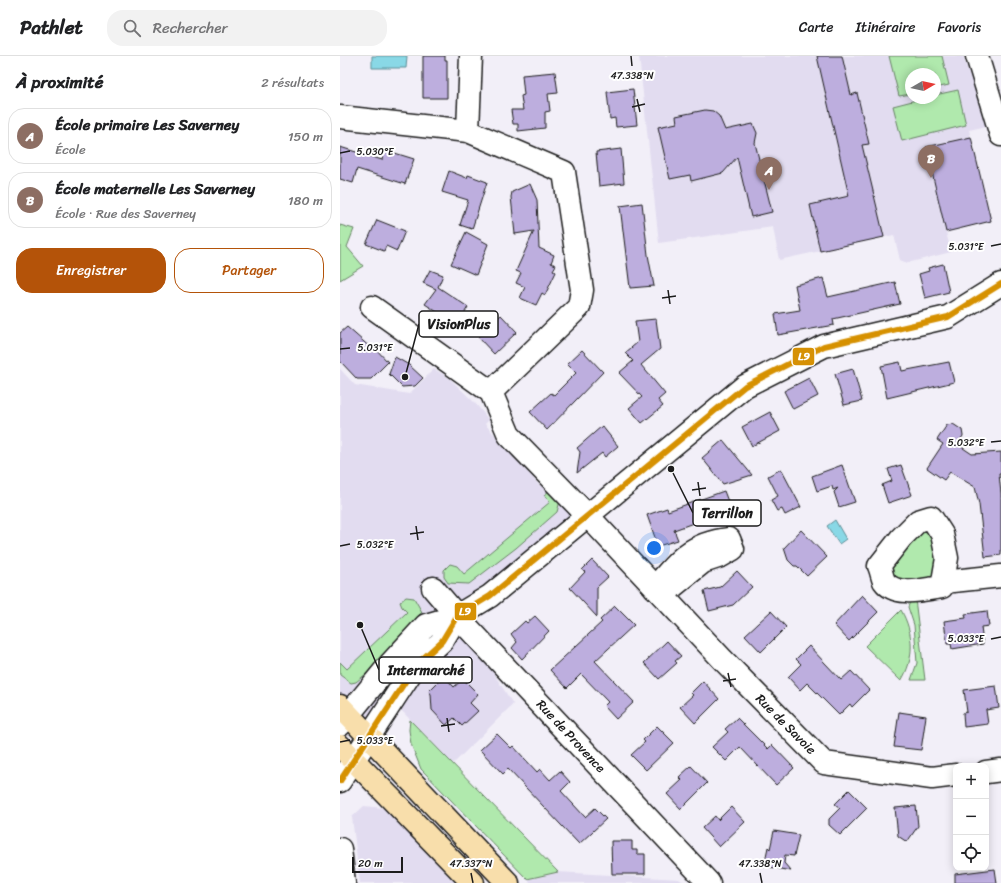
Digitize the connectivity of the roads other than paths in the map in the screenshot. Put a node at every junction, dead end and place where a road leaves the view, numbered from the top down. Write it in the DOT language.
graph roads {
  1 [pos="471,56"];
  2 [pos="977,56"];
  3 [pos="340,118"];
  4 [pos="468,131"];
  5 [pos="1001,135"];
  6 [pos="1001,284"];
  7 [pos="372,307"];
  8 [pos="491,392"];
  9 [pos="588,515"];
  10 [pos="1001,576"];
  11 [pos="943,582"];
  12 [pos="434,588"];
  13 [pos="457,616"];
  14 [pos="343,715"];
  15 [pos="369,737"];
  16 [pos="347,753"];
  17 [pos="1001,770"];
  18 [pos="989,772"];
  19 [pos="953,776"];
  20 [pos="340,781"];
  21 [pos="340,849"];
  22 [pos="344,883"];
  23 [pos="473,883"];
  24 [pos="508,883"];
  25 [pos="709,883"];
  1 -- 4 [label="street"];
  2 -- 5 [label="street"];
  3 -- 4 [label="street"];
  4 -- 8 [label="street"];
  6 -- 9 [label="street"];
  7 -- 8 [label="street"];
  8 -- 9 [label="street, Rue de Savoie"];
  9 -- 13 [label="street"];
  9 -- 19 [label="street, Rue de Savoie"];
  10 -- 11 [label="street"];
  12 -- 13 [label="street, Rue de Provence"];
  13 -- 14 [label="street"];
  13 -- 15 [label="street"];
  13 -- 25 [label="street, Rue de Provence"];
  14 -- 15 [label="main road"];
  15 -- 16 [label="street"];
  15 -- 24 [label="main road"];
  16 -- 20 [label="street"];
  16 -- 23 [label="main road"];
  17 -- 18 [label="street"];
  21 -- 22 [label="street"];
}
